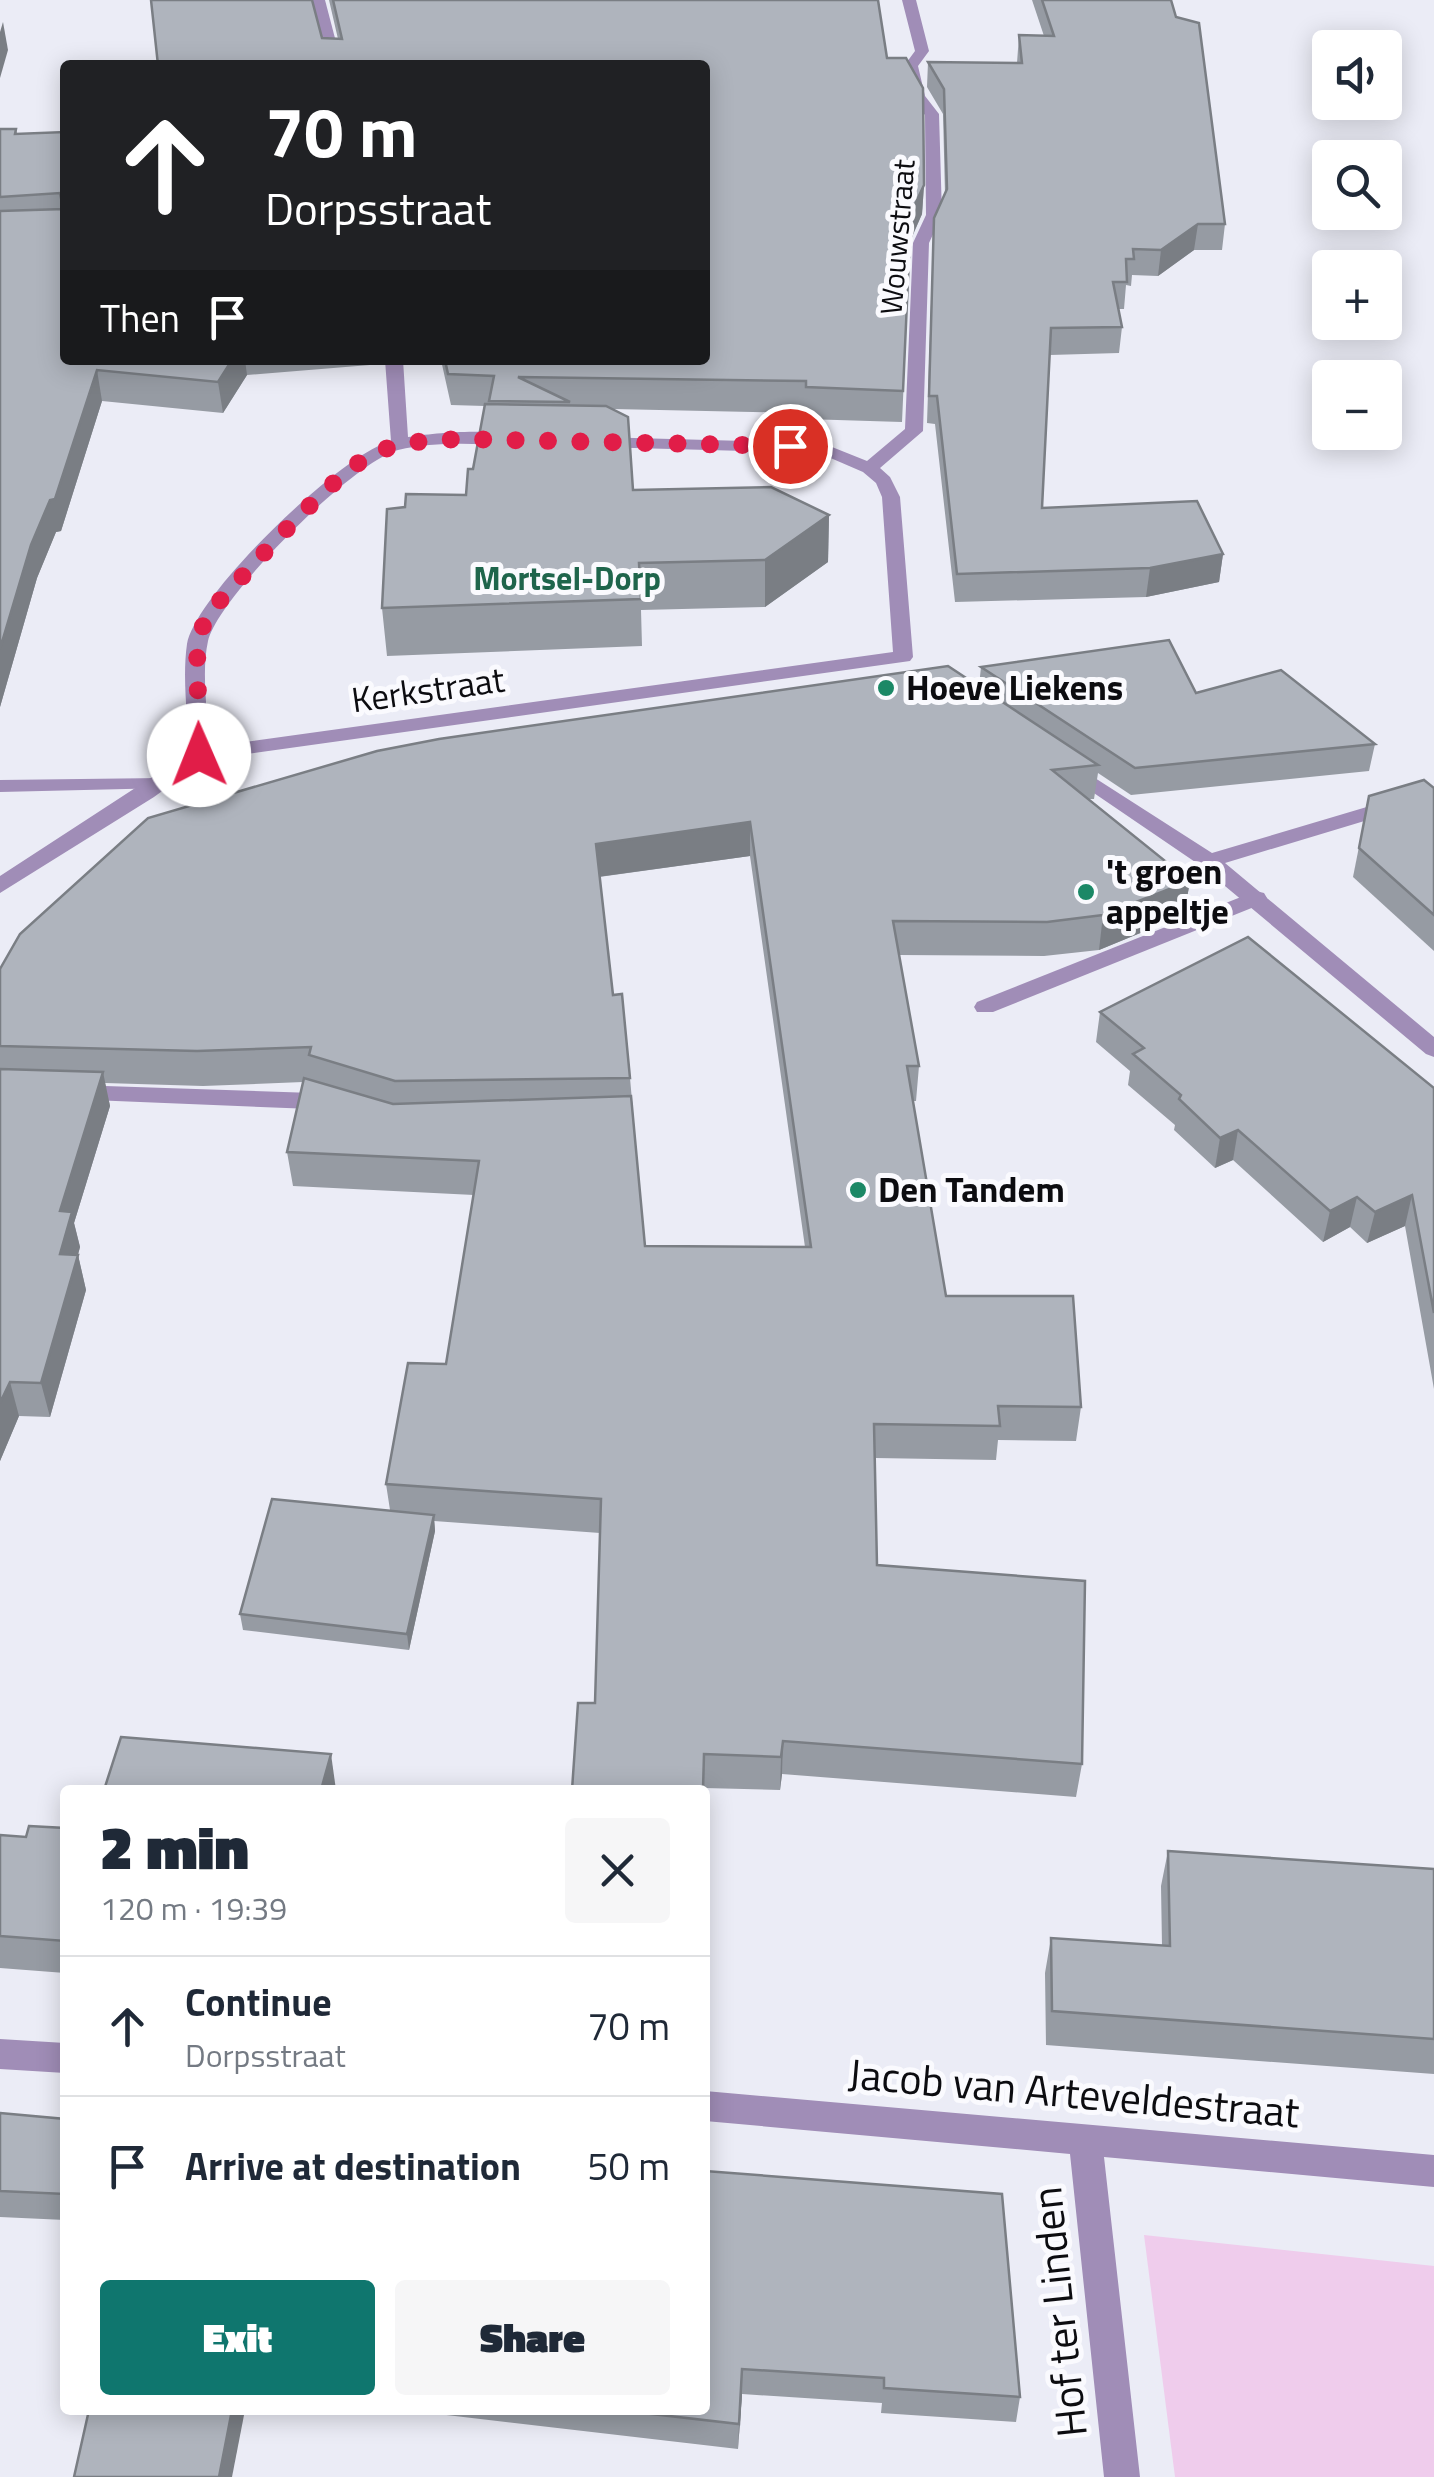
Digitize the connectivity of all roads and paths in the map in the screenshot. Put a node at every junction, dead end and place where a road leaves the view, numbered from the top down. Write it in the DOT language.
graph roads {
  1 [pos="318,0"];
  2 [pos="909,0"];
  3 [pos="334,60"];
  4 [pos="394,365"];
  5 [pos="539,440"];
  6 [pos="578,442"];
  7 [pos="400,444"];
  8 [pos="869,468"];
  9 [pos="199,755"];
  10 [pos="1051,756"];
  11 [pos="161,784"];
  12 [pos="0,786"];
  13 [pos="1434,792"];
  14 [pos="1209,861"];
  15 [pos="0,886"];
  16 [pos="1256,898"];
  17 [pos="985,1008"];
  18 [pos="1434,1049"];
  19 [pos="59,1093"];
  20 [pos="347,1111"];
  21 [pos="0,2054"];
  22 [pos="60,2058"];
  23 [pos="710,2106"];
  24 [pos="1085,2137"];
  25 [pos="1434,2171"];
  26 [pos="1122,2477"];
  1 -- 3 [label="street"];
  2 -- 8 [label="street, Wouwstraat"];
  4 -- 7 [label="street"];
  5 -- 7 [label="street"];
  6 -- 8 [label="street"];
  7 -- 9 [label="street"];
  8 -- 9 [label="street, Kerkstraat"];
  9 -- 11 [label="street, Kerkstraat"];
  10 -- 14 [label="street"];
  11 -- 12 [label="street"];
  11 -- 15 [label="street, Kerkstraat"];
  13 -- 14 [label="street"];
  14 -- 16 [label="street"];
  16 -- 17 [label="street"];
  16 -- 18 [label="street"];
  19 -- 20 [label="street"];
  21 -- 22 [label="street"];
  23 -- 24 [label="street, Jacob van Arteveldestraat"];
  24 -- 25 [label="street, Jacob van Arteveldestraat"];
  24 -- 26 [label="street, Hof ter Linden"];
}
